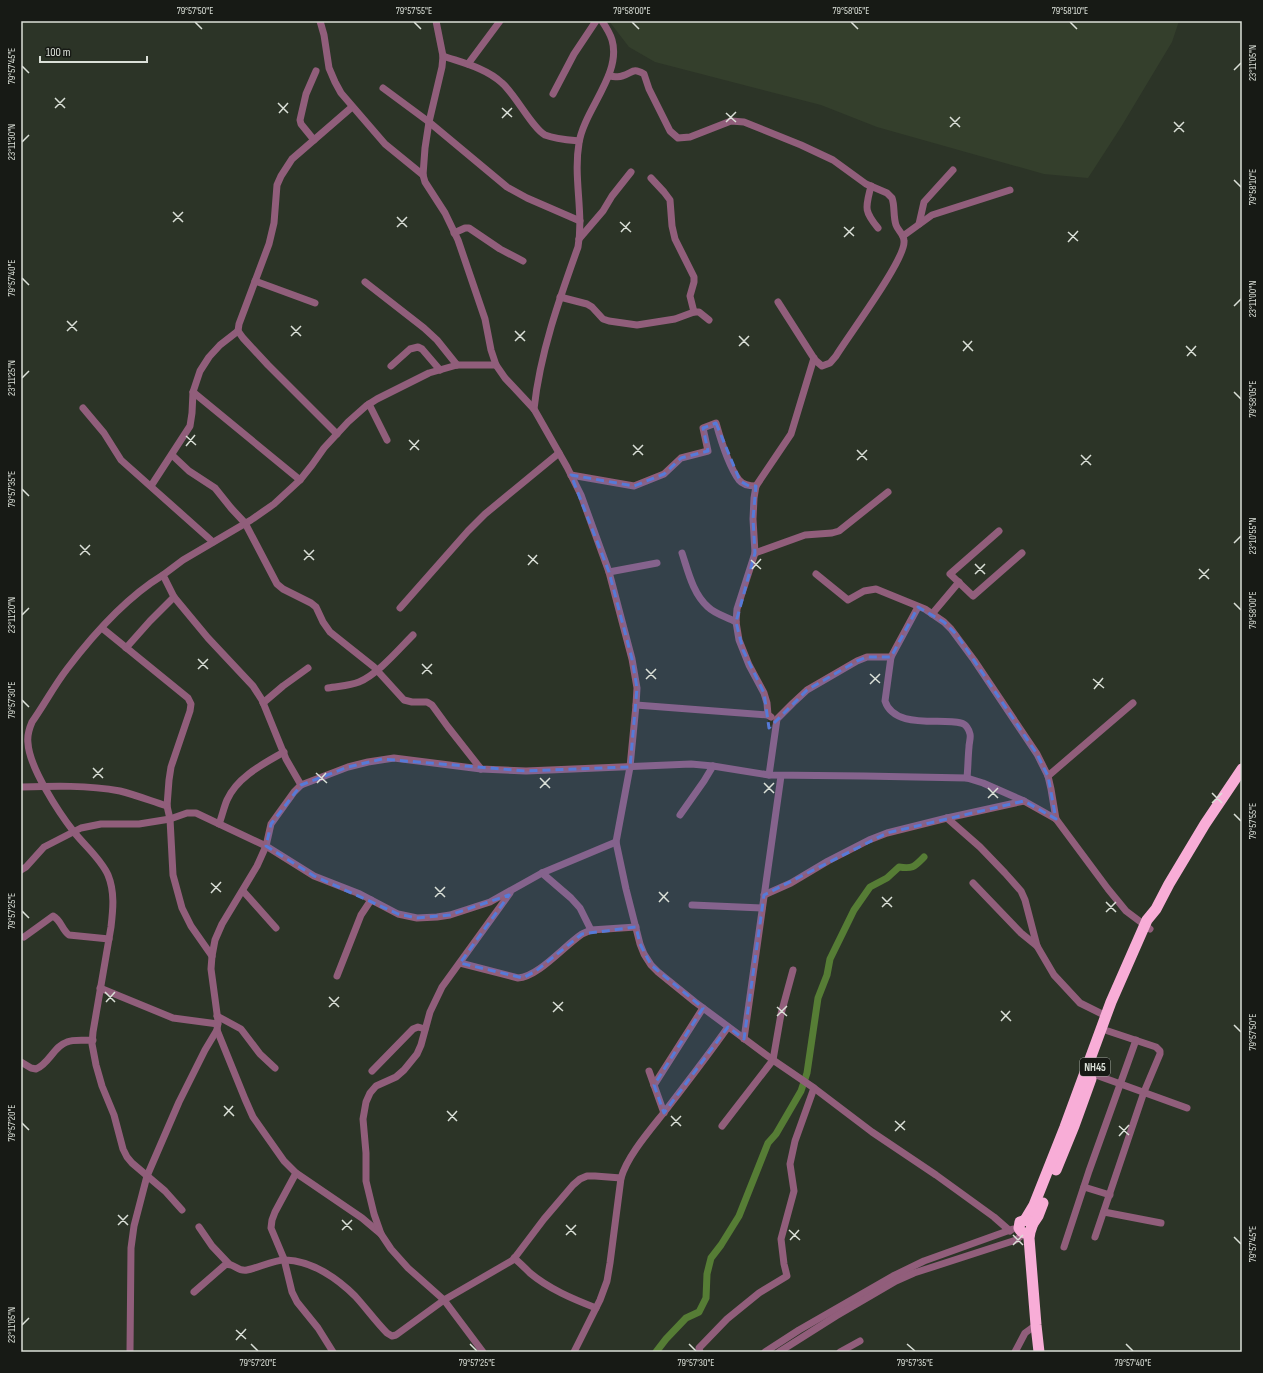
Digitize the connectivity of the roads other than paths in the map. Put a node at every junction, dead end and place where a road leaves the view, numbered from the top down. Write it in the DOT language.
graph roads {
  1 [pos="320,21"];
  2 [pos="436,21"];
  3 [pos="500,21"];
  4 [pos="596,21"];
  5 [pos="602,21"];
  6 [pos="443,56"];
  7 [pos="468,64"];
  8 [pos="316,71"];
  9 [pos="608,76"];
  10 [pos="383,88"];
  11 [pos="553,94"];
  12 [pos="352,107"];
  13 [pos="429,122"];
  14 [pos="314,140"];
  15 [pos="579,142"];
  16 [pos="952,170"];
  17 [pos="631,172"];
  18 [pos="423,175"];
  19 [pos="651,178"];
  20 [pos="871,186"];
  21 [pos="1010,190"];
  22 [pos="580,221"];
  23 [pos="919,224"];
  24 [pos="878,228"];
  25 [pos="454,233"];
  26 [pos="903,236"];
  27 [pos="579,239"];
  28 [pos="523,261"];
  29 [pos="255,281"];
  30 [pos="365,282"];
  31 [pos="560,297"];
  32 [pos="778,302"];
  33 [pos="315,303"];
  34 [pos="694,312"];
  35 [pos="709,320"];
  36 [pos="238,331"];
  37 [pos="814,358"];
  38 [pos="457,365"];
  39 [pos="496,365"];
  40 [pos="391,366"];
  41 [pos="440,370"];
  42 [pos="193,392"];
  43 [pos="369,404"];
  44 [pos="83,408"];
  45 [pos="534,409"];
  46 [pos="338,434"];
  47 [pos="387,440"];
  48 [pos="559,453"];
  49 [pos="172,455"];
  50 [pos="571,475"];
  51 [pos="300,480"];
  52 [pos="151,486"];
  53 [pos="756,486"];
  54 [pos="888,492"];
  55 [pos="245,524"];
  56 [pos="999,531"];
  57 [pos="213,542"];
  58 [pos="755,552"];
  59 [pos="682,553"];
  60 [pos="1022,553"];
  61 [pos="657,563"];
  62 [pos="609,572"];
  63 [pos="816,574"];
  64 [pos="163,575"];
  65 [pos="959,582"];
  66 [pos="174,598"];
  67 [pos="918,607"];
  68 [pos="400,608"];
  69 [pos="932,614"];
  70 [pos="736,622"];
  71 [pos="102,628"];
  72 [pos="413,635"];
  73 [pos="126,648"];
  74 [pos="892,657"];
  75 [pos="308,668"];
  76 [pos="377,670"];
  77 [pos="328,688"];
  78 [pos="263,703"];
  79 [pos="1132,703"];
  80 [pos="636,705"];
  81 [pos="768,715"];
  82 [pos="777,720"];
  83 [pos="284,752"];
  84 [pos="714,766"];
  85 [pos="630,767"];
  86 [pos="481,769"];
  87 [pos="1242,769"];
  88 [pos="768,776"];
  89 [pos="781,776"];
  90 [pos="1048,776"];
  91 [pos="967,778"];
  92 [pos="44,785"];
  93 [pos="301,785"];
  94 [pos="21,787"];
  95 [pos="1024,801"];
  96 [pos="167,806"];
  97 [pos="680,814"];
  98 [pos="946,818"];
  99 [pos="170,819"];
  100 [pos="1056,819"];
  101 [pos="219,824"];
  102 [pos="73,831"];
  103 [pos="616,842"];
  104 [pos="266,846"];
  105 [pos="21,870"];
  106 [pos="542,873"];
  107 [pos="972,883"];
  108 [pos="512,890"];
  109 [pos="242,891"];
  110 [pos="764,895"];
  111 [pos="371,900"];
  112 [pos="692,905"];
  113 [pos="762,908"];
  114 [pos="636,927"];
  115 [pos="276,928"];
  116 [pos="1147,928"];
  117 [pos="590,930"];
  118 [pos="24,937"];
  119 [pos="109,939"];
  120 [pos="1037,946"];
  121 [pos="212,956"];
  122 [pos="460,964"];
  123 [pos="793,970"];
  124 [pos="337,976"];
  125 [pos="100,988"];
  126 [pos="703,1008"];
  127 [pos="217,1016"];
  128 [pos="1106,1016"];
  129 [pos="218,1027"];
  130 [pos="728,1028"];
  131 [pos="425,1029"];
  132 [pos="1108,1031"];
  133 [pos="744,1038"];
  134 [pos="92,1040"];
  135 [pos="1136,1040"];
  136 [pos="774,1060"];
  137 [pos="21,1062"];
  138 [pos="275,1068"];
  139 [pos="372,1071"];
  140 [pos="649,1072"];
  141 [pos="1093,1074"];
  142 [pos="1120,1084"];
  143 [pos="654,1085"];
  144 [pos="814,1088"];
  145 [pos="1144,1092"];
  146 [pos="1187,1108"];
  147 [pos="664,1113"];
  148 [pos="722,1126"];
  149 [pos="296,1173"];
  150 [pos="147,1176"];
  151 [pos="621,1178"];
  152 [pos="1084,1187"];
  153 [pos="1110,1195"];
  154 [pos="182,1210"];
  155 [pos="1104,1212"];
  156 [pos="1161,1223"];
  157 [pos="199,1227"];
  158 [pos="1023,1228"];
  159 [pos="381,1234"];
  160 [pos="1095,1237"];
  161 [pos="1064,1247"];
  162 [pos="514,1258"];
  163 [pos="284,1259"];
  164 [pos="228,1264"];
  165 [pos="194,1292"];
  166 [pos="444,1300"];
  167 [pos="596,1308"];
  168 [pos="1036,1325"];
  169 [pos="860,1341"];
  170 [pos="130,1352"];
  171 [pos="333,1352"];
  172 [pos="483,1352"];
  173 [pos="574,1352"];
  174 [pos="700,1352"];
  175 [pos="765,1352"];
  176 [pos="779,1352"];
  177 [pos="840,1352"];
  178 [pos="1015,1352"];
  179 [pos="1039,1352"];
  1 -- 12 [label="street"];
  2 -- 6 [label="street"];
  3 -- 7 [label="street"];
  4 -- 11 [label="street"];
  5 -- 9 [label="street"];
  6 -- 7 [label="street"];
  6 -- 13 [label="street"];
  7 -- 15 [label="street"];
  8 -- 14 [label="street"];
  9 -- 15 [label="street"];
  9 -- 20 [label="street"];
  10 -- 13 [label="street"];
  12 -- 14 [label="street"];
  12 -- 18 [label="street"];
  13 -- 18 [label="street"];
  13 -- 22 [label="street"];
  14 -- 29 [label="street"];
  15 -- 22 [label="street"];
  16 -- 23 [label="street"];
  17 -- 27 [label="street"];
  18 -- 25 [label="street"];
  19 -- 34 [label="street"];
  20 -- 24 [label="street"];
  20 -- 26 [label="street"];
  21 -- 23 [label="street"];
  22 -- 27 [label="street"];
  23 -- 26 [label="street"];
  25 -- 28 [label="street"];
  25 -- 39 [label="street"];
  26 -- 37 [label="street"];
  27 -- 31 [label="street"];
  29 -- 33 [label="street"];
  29 -- 36 [label="street"];
  30 -- 38 [label="street"];
  31 -- 34 [label="street"];
  31 -- 45 [label="street"];
  32 -- 37 [label="street"];
  34 -- 35 [label="street"];
  36 -- 42 [label="street"];
  36 -- 46 [label="street"];
  37 -- 53 [label="street"];
  38 -- 39 [label="street"];
  38 -- 41 [label="street"];
  39 -- 45 [label="street"];
  40 -- 41 [label="street"];
  41 -- 43 [label="street"];
  42 -- 49 [label="street"];
  42 -- 51 [label="street"];
  43 -- 46 [label="street"];
  43 -- 47 [label="street"];
  44 -- 52 [label="street"];
  45 -- 48 [label="street"];
  46 -- 51 [label="street"];
  48 -- 50 [label="street"];
  48 -- 68 [label="street"];
  49 -- 52 [label="street"];
  49 -- 55 [label="street"];
  50 -- 53 [label="street"];
  50 -- 62 [label="street"];
  51 -- 55 [label="street"];
  52 -- 57 [label="street"];
  53 -- 58 [label="street"];
  54 -- 58 [label="street"];
  55 -- 57 [label="street"];
  55 -- 76 [label="street"];
  56 -- 65 [label="street"];
  57 -- 64 [label="street"];
  58 -- 70 [label="street"];
  59 -- 70 [label="street"];
  60 -- 65 [label="street"];
  61 -- 62 [label="street"];
  62 -- 80 [label="street"];
  63 -- 67 [label="street"];
  64 -- 66 [label="street"];
  64 -- 71 [label="street"];
  65 -- 69 [label="street"];
  66 -- 73 [label="street"];
  66 -- 78 [label="street"];
  67 -- 69 [label="street"];
  67 -- 74 [label="street"];
  69 -- 90 [label="street"];
  70 -- 81 [label="street"];
  71 -- 73 [label="street"];
  71 -- 92 [label="street"];
  72 -- 76 [label="street"];
  73 -- 96 [label="street"];
  74 -- 82 [label="street"];
  74 -- 91 [label="street"];
  75 -- 78 [label="street"];
  76 -- 77 [label="street"];
  76 -- 86 [label="street"];
  78 -- 83 [label="street"];
  79 -- 90 [label="street"];
  80 -- 81 [label="street"];
  80 -- 85 [label="street"];
  81 -- 82 [label="street"];
  82 -- 88 [label="street"];
  83 -- 93 [label="street"];
  83 -- 101 [label="street"];
  84 -- 85 [label="street"];
  84 -- 88 [label="street"];
  84 -- 97 [label="street"];
  85 -- 86 [label="street"];
  85 -- 103 [label="street"];
  86 -- 93 [label="street"];
  87 -- 116 [label="highway, NH45"];
  88 -- 89 [label="street"];
  89 -- 91 [label="street"];
  89 -- 110 [label="street"];
  90 -- 100 [label="street"];
  91 -- 95 [label="street"];
  92 -- 94 [label="street"];
  92 -- 96 [label="street"];
  92 -- 102 [label="street"];
  93 -- 104 [label="street"];
  95 -- 98 [label="street"];
  95 -- 100 [label="street"];
  96 -- 99 [label="street"];
  98 -- 110 [label="street"];
  98 -- 120 [label="street"];
  99 -- 101 [label="street"];
  99 -- 102 [label="street"];
  99 -- 121 [label="street"];
  100 -- 116 [label="street"];
  101 -- 104 [label="street"];
  102 -- 105 [label="street"];
  102 -- 119 [label="street"];
  103 -- 106 [label="street"];
  103 -- 114 [label="street"];
  104 -- 109 [label="street"];
  104 -- 111 [label="street"];
  106 -- 108 [label="street"];
  106 -- 117 [label="street"];
  107 -- 120 [label="street"];
  108 -- 111 [label="street"];
  108 -- 122 [label="street"];
  109 -- 115 [label="street"];
  109 -- 121 [label="street"];
  110 -- 113 [label="street"];
  111 -- 124 [label="street"];
  112 -- 113 [label="street"];
  113 -- 133 [label="street"];
  114 -- 117 [label="street"];
  114 -- 126 [label="street"];
  116 -- 128 [label="highway, NH45"];
  116 -- 132 [label="highway, NH45"];
  117 -- 122 [label="street"];
  118 -- 119 [label="street"];
  119 -- 125 [label="street"];
  120 -- 128 [label="street"];
  121 -- 127 [label="street"];
  122 -- 131 [label="street"];
  123 -- 136 [label="street"];
  125 -- 129 [label="street"];
  125 -- 134 [label="street"];
  126 -- 130 [label="street"];
  126 -- 143 [label="street"];
  127 -- 129 [label="street"];
  127 -- 138 [label="street"];
  128 -- 158 [label="highway, NH45"];
  129 -- 149 [label="street"];
  129 -- 150 [label="street"];
  130 -- 133 [label="street"];
  130 -- 147 [label="street"];
  131 -- 139 [label="street"];
  131 -- 159 [label="street"];
  132 -- 135 [label="street"];
  132 -- 141 [label="highway, NH45"];
  133 -- 136 [label="street"];
  134 -- 137 [label="street"];
  134 -- 150 [label="street"];
  135 -- 142 [label="street"];
  135 -- 145 [label="street"];
  136 -- 144 [label="street"];
  136 -- 148 [label="street"];
  140 -- 143 [label="street"];
  141 -- 142 [label="street"];
  141 -- 158 [label="highway, NH45"];
  142 -- 145 [label="street"];
  142 -- 152 [label="street"];
  143 -- 147 [label="street"];
  144 -- 158 [label="street"];
  144 -- 174 [label="street"];
  145 -- 146 [label="street"];
  145 -- 153 [label="street"];
  147 -- 151 [label="street"];
  149 -- 159 [label="street"];
  149 -- 163 [label="street"];
  150 -- 154 [label="street"];
  150 -- 170 [label="street"];
  151 -- 162 [label="street"];
  151 -- 167 [label="street"];
  152 -- 153 [label="street"];
  152 -- 161 [label="street"];
  153 -- 155 [label="street"];
  155 -- 156 [label="street"];
  155 -- 160 [label="street"];
  157 -- 164 [label="street"];
  158 -- 168 [label="highway"];
  158 -- 175 [label="street"];
  158 -- 176 [label="street"];
  159 -- 166 [label="street"];
  162 -- 166 [label="street"];
  162 -- 167 [label="street"];
  163 -- 164 [label="street"];
  163 -- 166 [label="street"];
  163 -- 171 [label="street"];
  164 -- 165 [label="street"];
  166 -- 172 [label="street"];
  167 -- 173 [label="street"];
  168 -- 178 [label="street"];
  168 -- 179 [label="highway"];
  169 -- 177 [label="street"];
}
